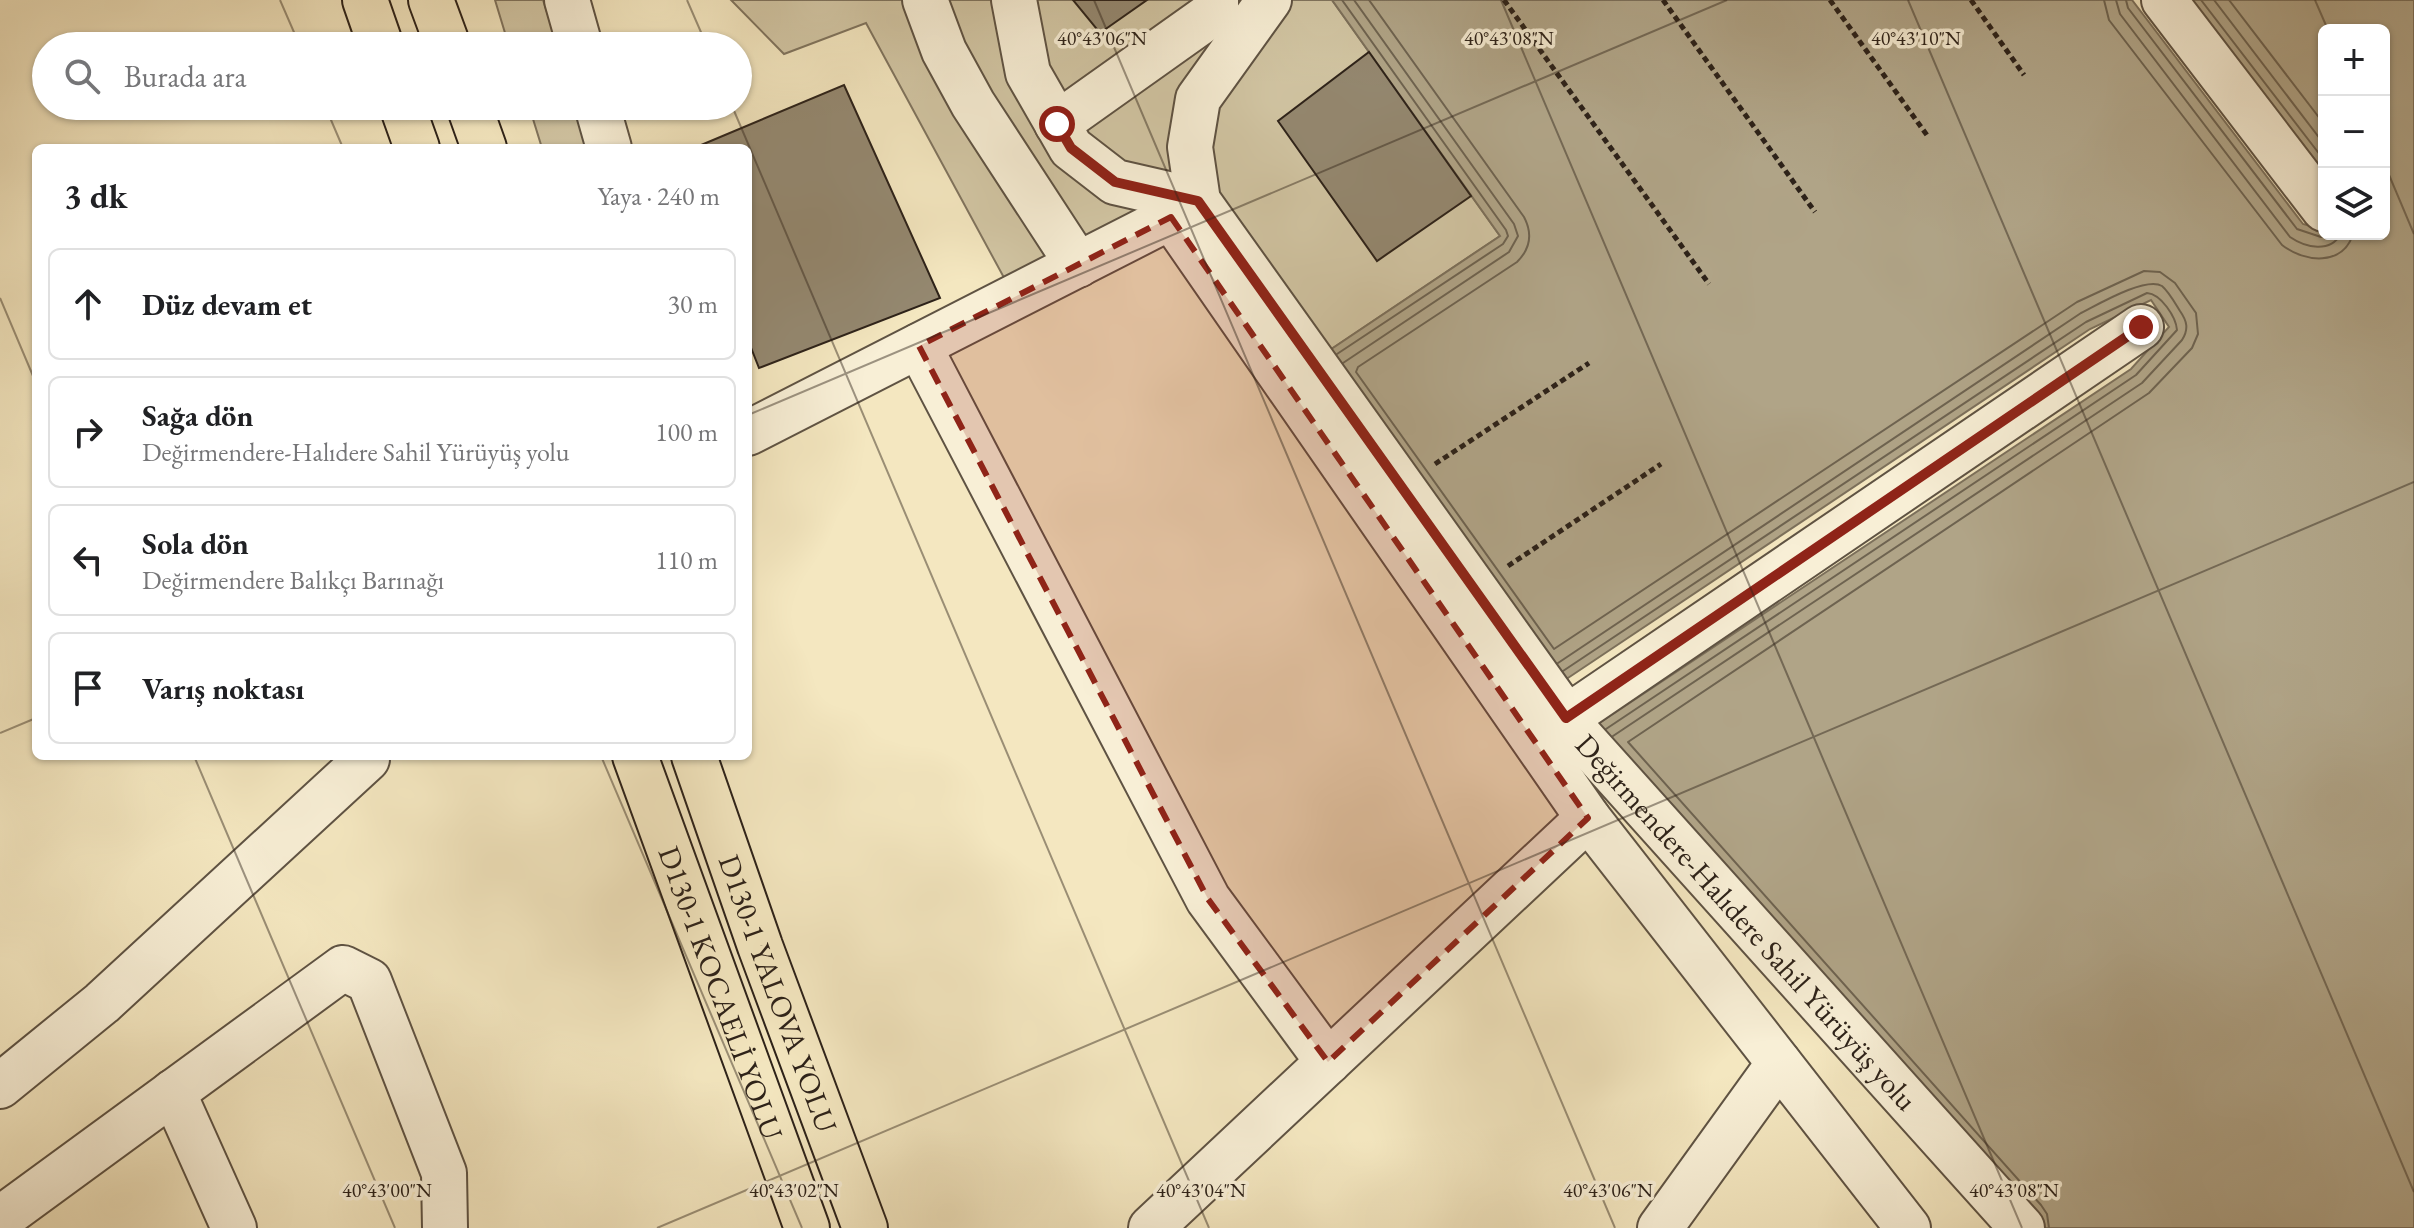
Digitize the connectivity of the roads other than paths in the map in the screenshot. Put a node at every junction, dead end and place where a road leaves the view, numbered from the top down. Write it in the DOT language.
graph roads {
  1 [pos="365,0"];
  2 [pos="431,0"];
  3 [pos="567,0"];
  4 [pos="925,0"];
  5 [pos="1014,0"];
  6 [pos="1216,0"];
  7 [pos="1269,0"];
  8 [pos="2164,0"];
  9 [pos="376,32"];
  10 [pos="443,32"];
  11 [pos="576,32"];
  12 [pos="474,120"];
  13 [pos="601,120"];
  14 [pos="1057,124"];
  15 [pos="483,144"];
  16 [pos="608,144"];
  17 [pos="1198,201"];
  18 [pos="2318,201"];
  19 [pos="1078,265"];
  20 [pos="2141,327"];
  21 [pos="919,346"];
  22 [pos="752,431"];
  23 [pos="1566,718"];
  24 [pos="366,760"];
  25 [pos="636,760"];
  26 [pos="695,760"];
  27 [pos="1588,818"];
  28 [pos="1328,1062"];
  29 [pos="1779,1063"];
  30 [pos="0,1086"];
  31 [pos="173,1092"];
  32 [pos="0,1219"];
  33 [pos="870,1224"];
  34 [pos="234,1228"];
  35 [pos="445,1228"];
  36 [pos="807,1228"];
  37 [pos="1151,1228"];
  38 [pos="1660,1228"];
  39 [pos="1908,1228"];
  40 [pos="2022,1228"];
  1 -- 9 [label="highway"];
  2 -- 10 [label="highway"];
  3 -- 11 [label="street"];
  4 -- 19 [label="street"];
  5 -- 14 [label="street"];
  6 -- 14 [label="street"];
  7 -- 17 [label="street, Değirmendere-Halıdere Sahil Yürüyüş yolu"];
  8 -- 18 [label="street"];
  12 -- 15 [label="highway"];
  13 -- 16 [label="street"];
  14 -- 17 [label="street"];
  17 -- 23 [label="street, Değirmendere-Halıdere Sahil Yürüyüş yolu"];
  19 -- 21 [label="street"];
  19 -- 27 [label="street"];
  20 -- 23 [label="street"];
  21 -- 22 [label="street"];
  21 -- 28 [label="street"];
  23 -- 40 [label="street, Değirmendere-Halıdere Sahil Yürüyüş yolu"];
  24 -- 30 [label="street"];
  25 -- 36 [label="highway, D130-1 KOCAELİ YOLU"];
  26 -- 33 [label="highway, D130-1 YALOVA YOLU"];
  27 -- 28 [label="street"];
  27 -- 29 [label="street"];
  28 -- 37 [label="street"];
  29 -- 38 [label="street"];
  29 -- 39 [label="street"];
  31 -- 32 [label="street"];
  31 -- 34 [label="street"];
  31 -- 35 [label="street"];
}
